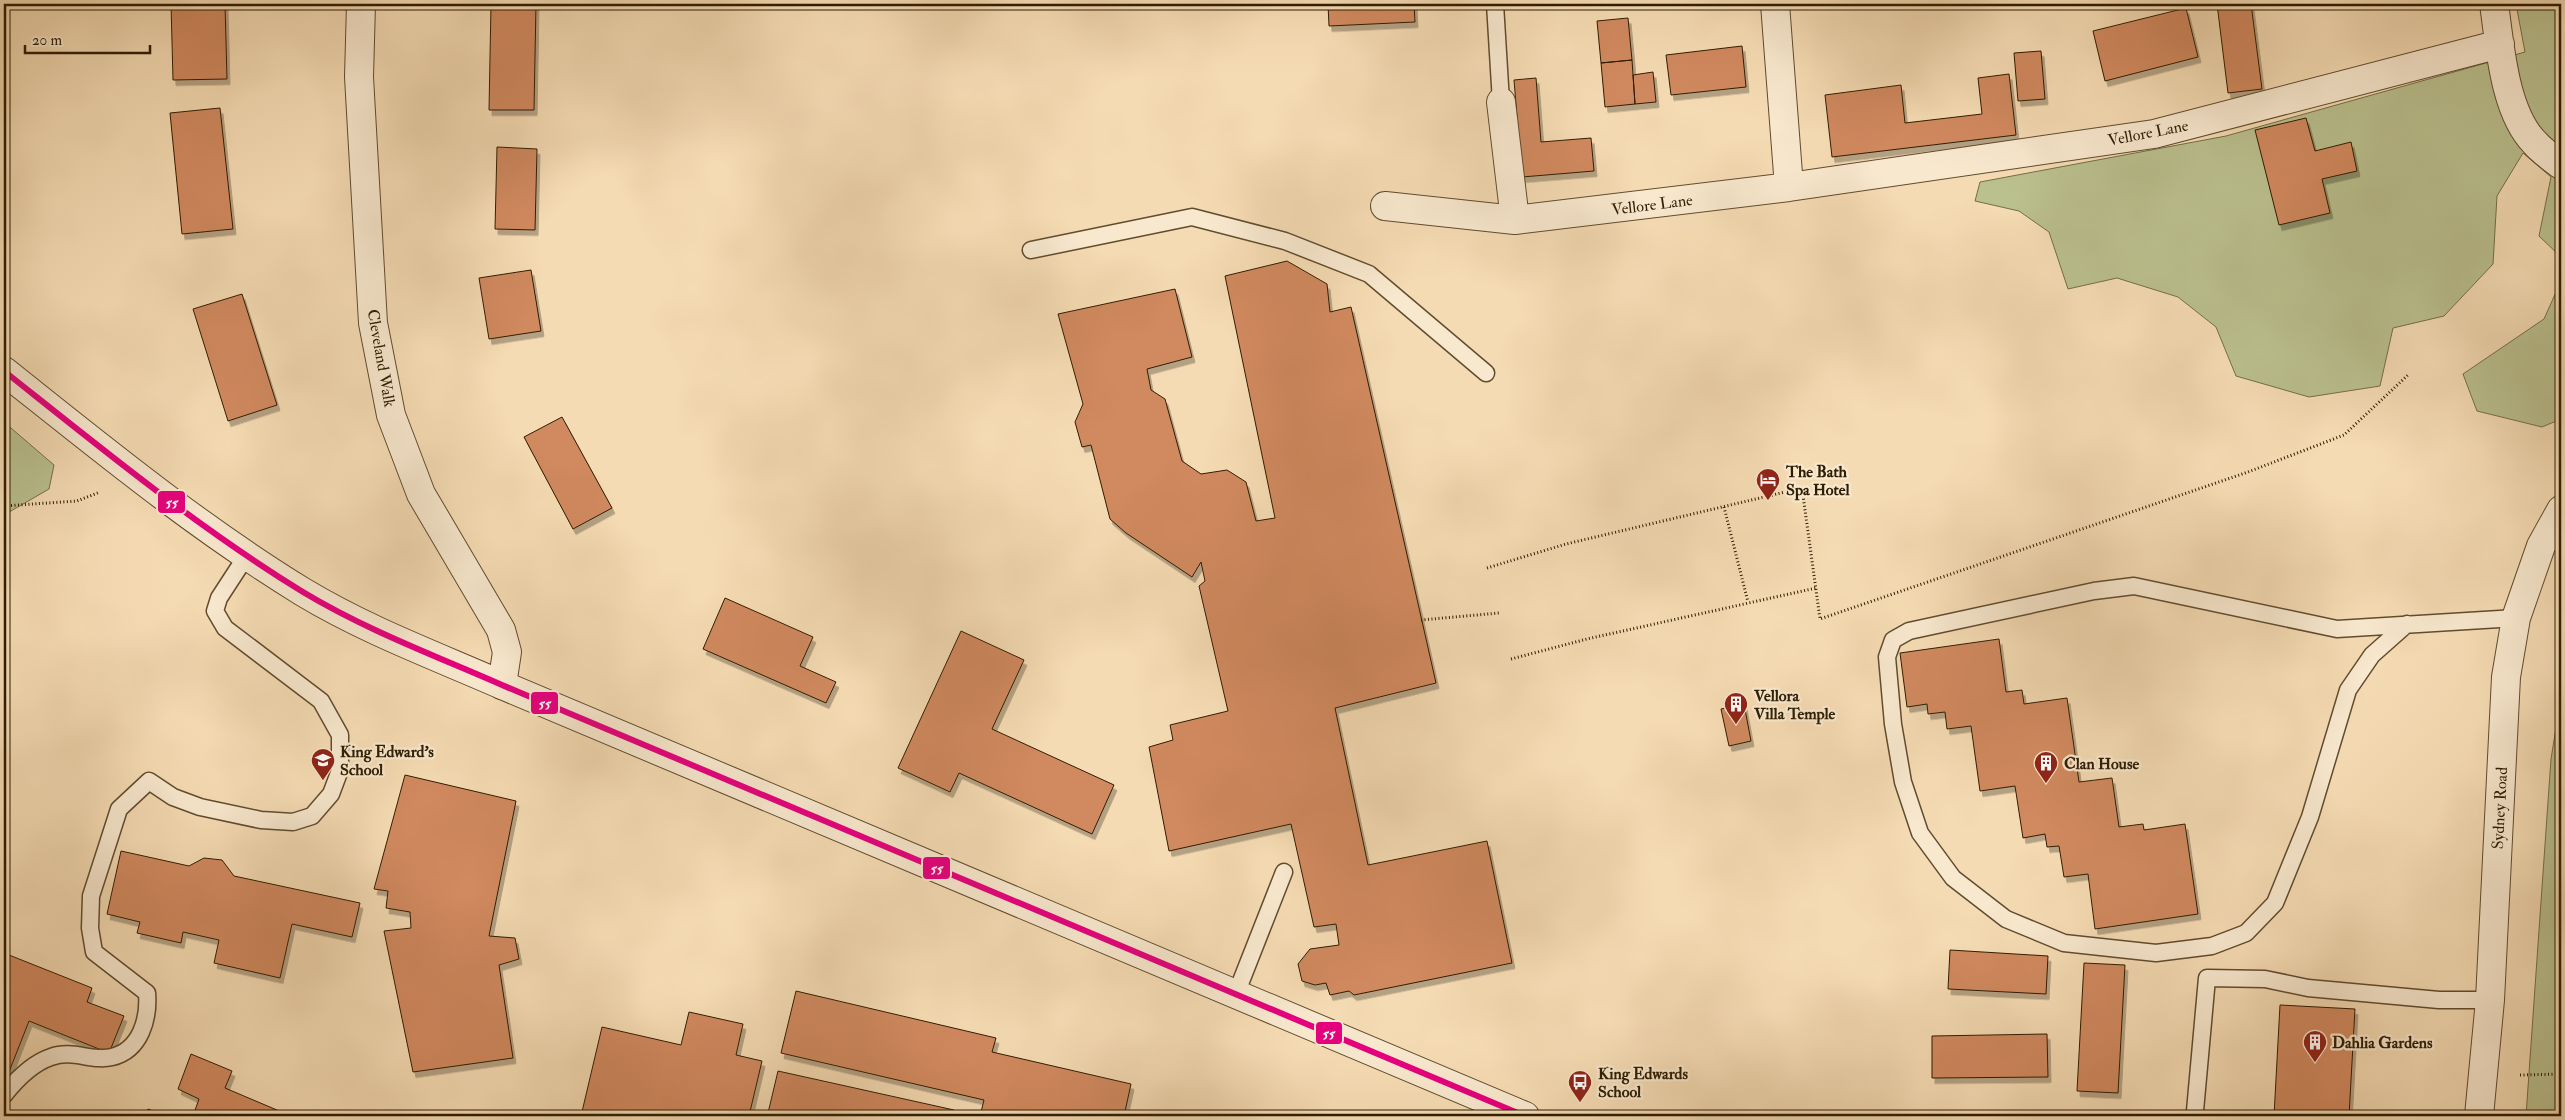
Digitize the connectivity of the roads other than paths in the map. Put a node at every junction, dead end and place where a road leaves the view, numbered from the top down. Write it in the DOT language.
graph roads {
  1 [pos="361,4"];
  2 [pos="1495,4"];
  3 [pos="1775,4"];
  4 [pos="2494,4"];
  5 [pos="2500,44"];
  6 [pos="1501,102"];
  7 [pos="2561,165"];
  8 [pos="1789,187"];
  9 [pos="1385,206"];
  10 [pos="1515,220"];
  11 [pos="1031,250"];
  12 [pos="4,371"];
  13 [pos="1486,373"];
  14 [pos="2561,510"];
  15 [pos="247,556"];
  16 [pos="2516,618"];
  17 [pos="2407,624"];
  18 [pos="502,685"];
  19 [pos="1284,872"];
  20 [pos="1236,994"];
  21 [pos="2490,1000"];
  22 [pos="4,1095"];
  23 [pos="2195,1111"];
  24 [pos="1525,1116"];
  25 [pos="2479,1116"];
  1 -- 18 [label="street, Cleveland Walk"];
  2 -- 6 [label="lane"];
  3 -- 8 [label="street"];
  4 -- 5 [label="street"];
  5 -- 7 [label="street"];
  5 -- 8 [label="street, Vellore Lane"];
  6 -- 10 [label="street"];
  8 -- 10 [label="street, Vellore Lane"];
  9 -- 10 [label="street, Vellore Lane"];
  11 -- 13 [label="lane"];
  12 -- 15 [label="street"];
  14 -- 16 [label="street, Sydney Road"];
  15 -- 18 [label="street"];
  15 -- 22 [label="lane"];
  16 -- 17 [label="lane"];
  16 -- 21 [label="street, Sydney Road"];
  17 -- 17 [label="lane"];
  18 -- 20 [label="street"];
  19 -- 20 [label="lane"];
  20 -- 24 [label="street"];
  21 -- 23 [label="lane"];
  21 -- 25 [label="street, Sydney Road"];
}
